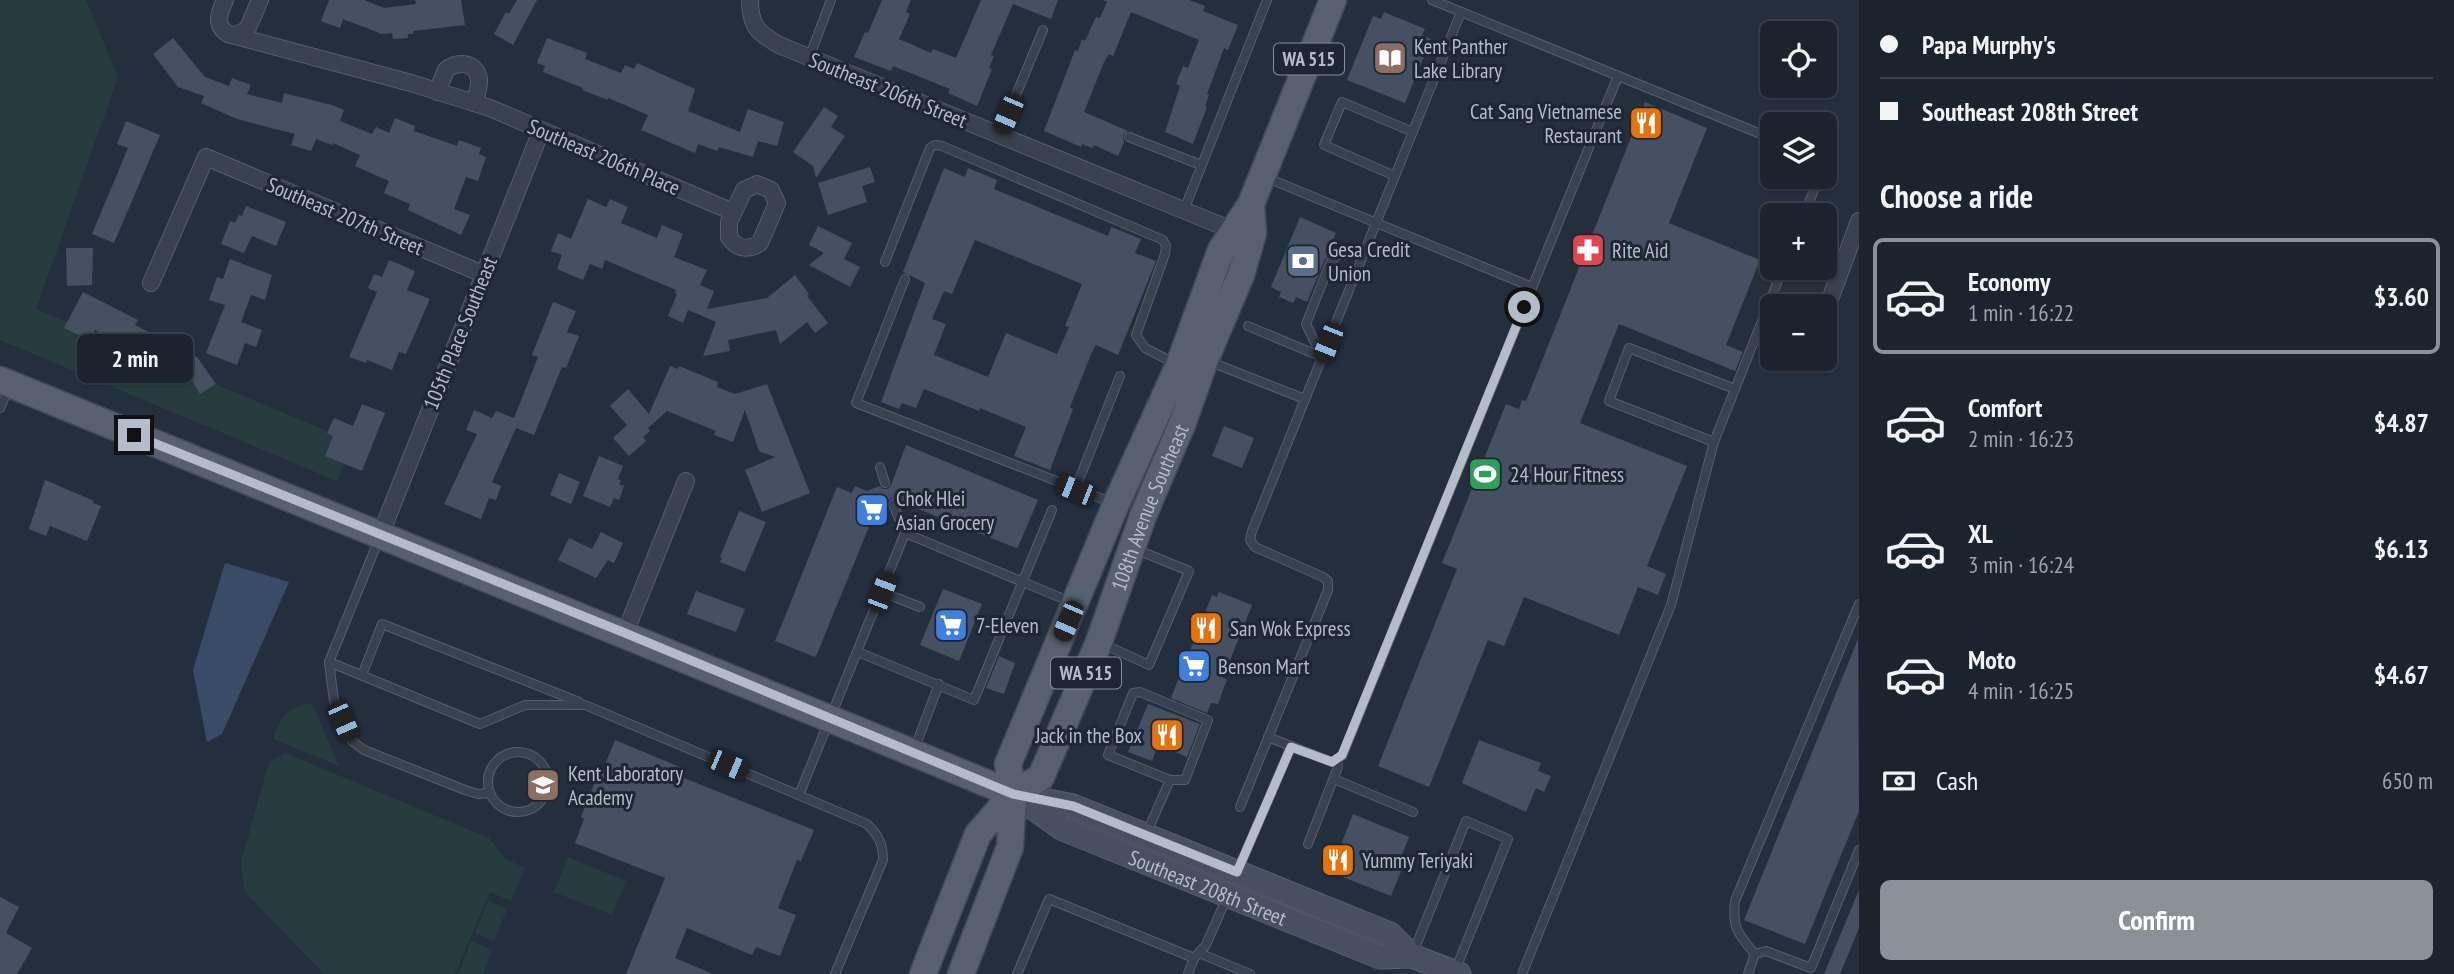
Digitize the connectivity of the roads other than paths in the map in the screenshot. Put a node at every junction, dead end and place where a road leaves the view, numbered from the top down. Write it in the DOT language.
graph roads {
  1 [pos="225,0"];
  2 [pos="260,0"];
  3 [pos="831,0"];
  4 [pos="1267,0"];
  5 [pos="1333,0"];
  6 [pos="1432,0"];
  7 [pos="750,8"];
  8 [pos="1461,12"];
  9 [pos="1043,30"];
  10 [pos="235,35"];
  11 [pos="809,58"];
  12 [pos="1618,76"];
  13 [pos="437,92"];
  14 [pos="474,103"];
  15 [pos="541,131"];
  16 [pos="1413,132"];
  17 [pos="1760,134"];
  18 [pos="999,136"];
  19 [pos="1129,137"];
  20 [pos="1201,166"];
  21 [pos="1262,176"];
  22 [pos="1395,176"];
  23 [pos="1251,204"];
  24 [pos="1184,210"];
  25 [pos="733,212"];
  26 [pos="1859,221"];
  27 [pos="1376,224"];
  28 [pos="1232,230"];
  29 [pos="1364,253"];
  30 [pos="885,262"];
  31 [pos="483,274"];
  32 [pos="905,279"];
  33 [pos="1778,280"];
  34 [pos="151,283"];
  35 [pos="1532,287"];
  36 [pos="1832,294"];
  37 [pos="1248,326"];
  38 [pos="1322,357"];
  39 [pos="1205,360"];
  40 [pos="1179,365"];
  41 [pos="1120,376"];
  42 [pos="1735,389"];
  43 [pos="3,391"];
  44 [pos="1305,400"];
  45 [pos="1714,442"];
  46 [pos="880,467"];
  47 [pos="686,481"];
  48 [pos="885,483"];
  49 [pos="1075,490"];
  50 [pos="894,504"];
  51 [pos="1116,504"];
  52 [pos="1052,510"];
  53 [pos="905,533"];
  54 [pos="380,536"];
  55 [pos="1132,548"];
  56 [pos="1022,581"];
  57 [pos="882,592"];
  58 [pos="1075,603"];
  59 [pos="1859,604"];
  60 [pos="920,607"];
  61 [pos="625,633"];
  62 [pos="1099,642"];
  63 [pos="858,652"];
  64 [pos="330,662"];
  65 [pos="362,675"];
  66 [pos="939,684"];
  67 [pos="585,705"];
  68 [pos="831,719"];
  69 [pos="1268,737"];
  70 [pos="1291,747"];
  71 [pos="913,752"];
  72 [pos="1337,759"];
  73 [pos="1334,779"];
  74 [pos="1170,780"];
  75 [pos="490,793"];
  76 [pos="1013,794"];
  77 [pos="799,795"];
  78 [pos="1240,807"];
  79 [pos="1413,812"];
  80 [pos="1146,835"];
  81 [pos="1308,844"];
  82 [pos="1859,850"];
  83 [pos="1237,872"];
  84 [pos="1228,894"];
  85 [pos="1755,954"];
  86 [pos="1197,956"];
  87 [pos="1412,956"];
  88 [pos="1447,972"];
  89 [pos="835,974"];
  90 [pos="923,974"];
  91 [pos="961,974"];
  92 [pos="1017,974"];
  93 [pos="1188,974"];
  94 [pos="1250,974"];
  95 [pos="1522,974"];
  96 [pos="1748,974"];
  1 -- 10 [label="street"];
  2 -- 10 [label="street"];
  3 -- 11 [label="lane"];
  4 -- 20 [label="lane"];
  5 -- 21 [label="main road, 108th Avenue Southeast / WA 515"];
  6 -- 8 [label="lane"];
  7 -- 11 [label="street, Southeast 206th Street"];
  8 -- 12 [label="lane"];
  8 -- 16 [label="lane"];
  9 -- 18 [label="lane"];
  10 -- 13 [label="street, Southeast 206th Place"];
  11 -- 18 [label="street, Southeast 206th Street"];
  12 -- 17 [label="lane"];
  12 -- 35 [label="lane"];
  13 -- 14 [label="street, Southeast 206th Place"];
  13 -- 14 [label="street"];
  14 -- 15 [label="street, Southeast 206th Place"];
  15 -- 25 [label="street, Southeast 206th Place"];
  15 -- 31 [label="street, 105th Place Southeast"];
  16 -- 22 [label="lane"];
  16 -- 22 [label="lane"];
  18 -- 24 [label="street, Southeast 206th Street"];
  19 -- 20 [label="lane"];
  20 -- 24 [label="lane"];
  21 -- 23 [label="main road, 108th Avenue Southeast / WA 515"];
  21 -- 27 [label="lane"];
  22 -- 27 [label="lane"];
  23 -- 28 [label="main road, 108th Avenue Southeast / WA 515"];
  23 -- 39 [label="main road, 108th Avenue Southeast / WA 515"];
  24 -- 28 [label="street, Southeast 206th Street"];
  26 -- 36 [label="street"];
  27 -- 29 [label="lane"];
  27 -- 35 [label="lane"];
  28 -- 40 [label="main road, 108th Avenue Southeast / WA 515"];
  29 -- 38 [label="lane"];
  29 -- 38 [label="lane"];
  30 -- 40 [label="lane"];
  31 -- 34 [label="street, Southeast 207th Street"];
  31 -- 54 [label="street, 105th Place Southeast"];
  32 -- 49 [label="lane"];
  33 -- 42 [label="lane"];
  35 -- 72 [label="lane"];
  37 -- 38 [label="lane"];
  38 -- 44 [label="lane"];
  39 -- 44 [label="lane"];
  39 -- 55 [label="main road, 108th Avenue Southeast / WA 515"];
  40 -- 51 [label="main road, 108th Avenue Southeast / WA 515"];
  41 -- 49 [label="lane"];
  42 -- 45 [label="lane"];
  42 -- 45 [label="lane"];
  43 -- 54 [label="main road, Southeast 208th Street"];
  44 -- 69 [label="lane"];
  45 -- 95 [label="lane"];
  46 -- 48 [label="lane"];
  47 -- 61 [label="street"];
  49 -- 51 [label="lane"];
  50 -- 53 [label="lane"];
  51 -- 58 [label="main road, 108th Avenue Southeast / WA 515"];
  52 -- 56 [label="lane"];
  53 -- 56 [label="lane"];
  53 -- 57 [label="lane"];
  54 -- 61 [label="main road, Southeast 208th Street"];
  54 -- 64 [label="lane"];
  55 -- 62 [label="main road, 108th Avenue Southeast / WA 515"];
  55 -- 62 [label="lane"];
  56 -- 58 [label="lane"];
  56 -- 66 [label="lane"];
  57 -- 60 [label="lane"];
  57 -- 63 [label="lane"];
  58 -- 76 [label="main road, 108th Avenue Southeast / WA 515"];
  59 -- 85 [label="lane"];
  61 -- 68 [label="main road, Southeast 208th Street"];
  62 -- 76 [label="main road, 108th Avenue Southeast / WA 515"];
  63 -- 66 [label="lane"];
  63 -- 68 [label="lane"];
  64 -- 65 [label="lane"];
  64 -- 75 [label="lane"];
  65 -- 67 [label="lane"];
  65 -- 67 [label="lane"];
  66 -- 71 [label="lane"];
  67 -- 77 [label="lane"];
  68 -- 71 [label="main road, Southeast 208th Street"];
  68 -- 77 [label="lane"];
  69 -- 70 [label="lane"];
  69 -- 78 [label="lane"];
  70 -- 72 [label="lane"];
  70 -- 83 [label="lane"];
  71 -- 76 [label="main road, Southeast 208th Street"];
  72 -- 73 [label="lane"];
  73 -- 79 [label="lane"];
  73 -- 81 [label="lane"];
  74 -- 74 [label="lane"];
  74 -- 80 [label="lane"];
  75 -- 75 [label="lane"];
  76 -- 80 [label="main road, Southeast 208th Street"];
  76 -- 84 [label="main road, Southeast 208th Street"];
  76 -- 90 [label="main road, 108th Avenue Southeast / WA 515"];
  76 -- 91 [label="main road, 108th Avenue Southeast / WA 515"];
  77 -- 89 [label="lane"];
  80 -- 83 [label="main road, Southeast 208th Street"];
  82 -- 85 [label="lane"];
  83 -- 87 [label="main road, Southeast 208th Street"];
  84 -- 86 [label="lane"];
  84 -- 87 [label="main road, Southeast 208th Street"];
  85 -- 96 [label="lane"];
  86 -- 92 [label="lane"];
  86 -- 93 [label="lane"];
  86 -- 94 [label="lane"];
  87 -- 88 [label="main road, Southeast 208th Street"];
  87 -- 88 [label="lane"];
}
